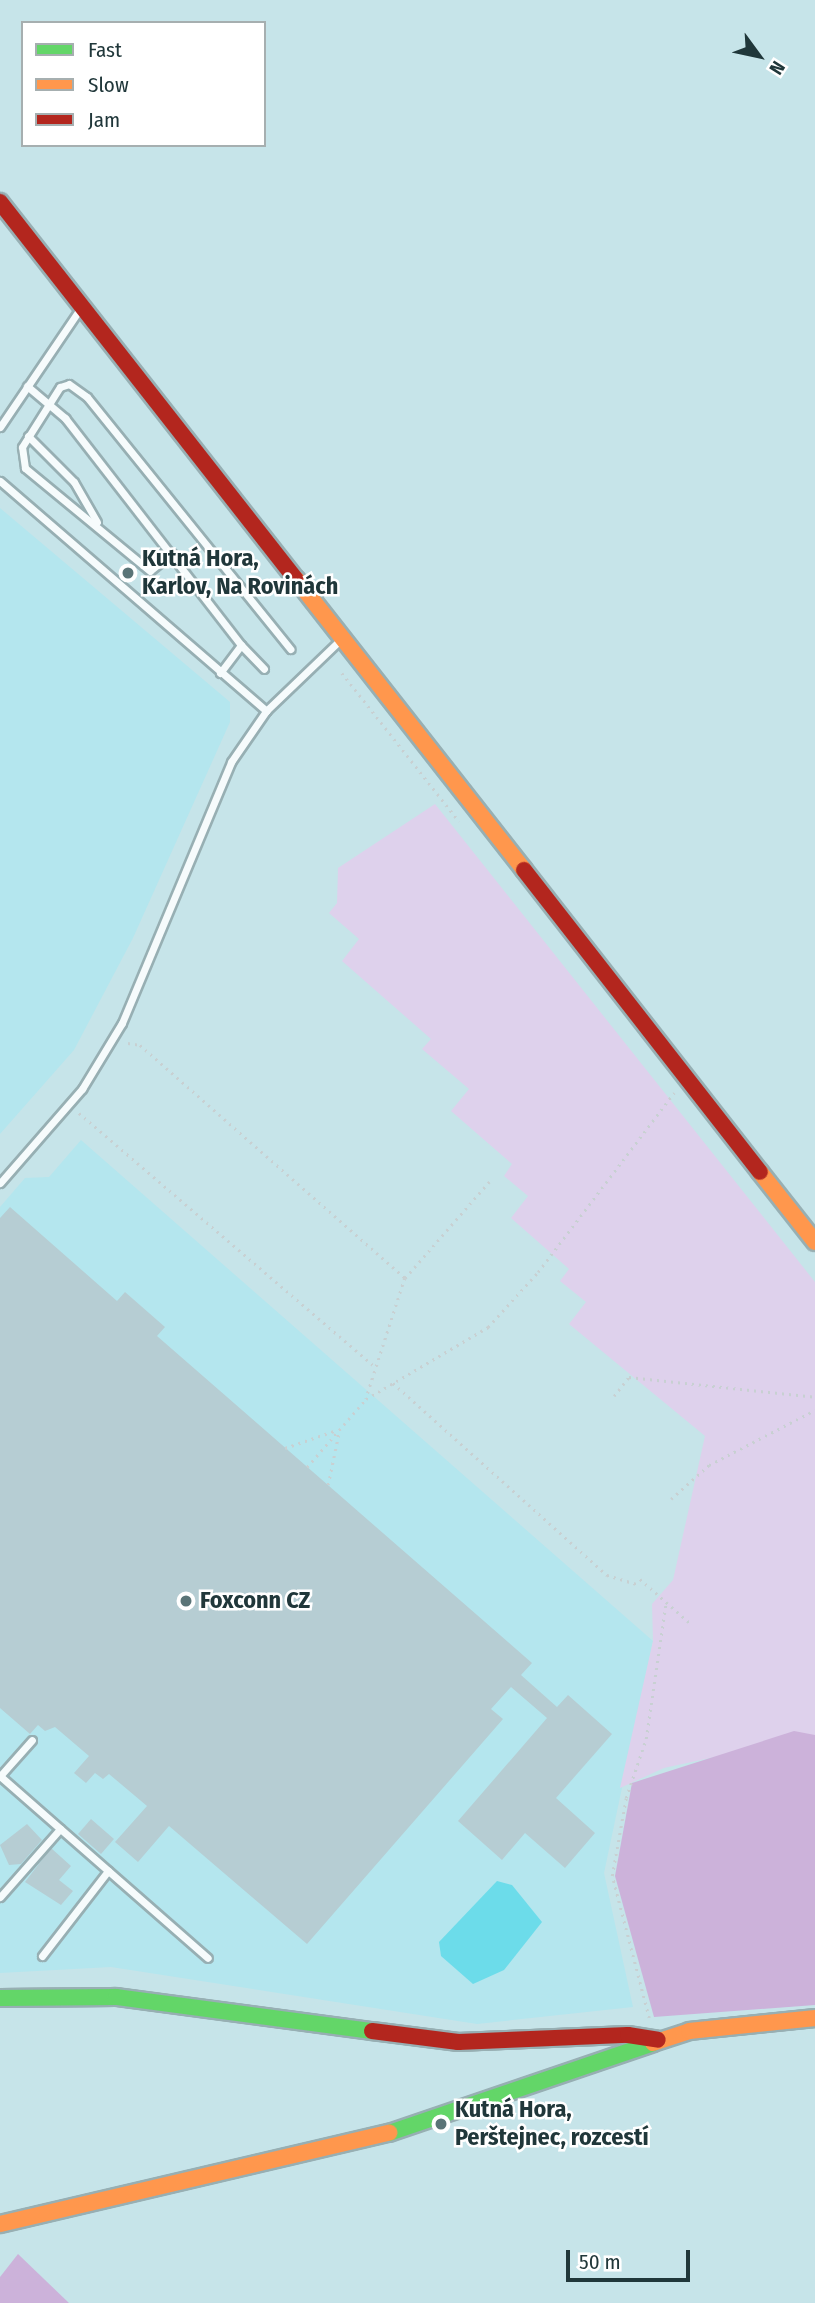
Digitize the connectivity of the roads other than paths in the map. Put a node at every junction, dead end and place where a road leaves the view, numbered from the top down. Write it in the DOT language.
graph roads {
  1 [pos="0,202"];
  2 [pos="82,307"];
  3 [pos="27,386"];
  4 [pos="48,403"];
  5 [pos="0,427"];
  6 [pos="28,436"];
  7 [pos="0,481"];
  8 [pos="101,528"];
  9 [pos="172,553"];
  10 [pos="341,639"];
  11 [pos="241,645"];
  12 [pos="290,649"];
  13 [pos="264,669"];
  14 [pos="220,673"];
  15 [pos="266,711"];
  16 [pos="0,1183"];
  17 [pos="815,1242"];
  18 [pos="32,1740"];
  19 [pos="0,1776"];
  20 [pos="60,1829"];
  21 [pos="108,1871"];
  22 [pos="0,1897"];
  23 [pos="42,1956"];
  24 [pos="208,1958"];
  25 [pos="0,1998"];
  26 [pos="815,2018"];
  27 [pos="656,2039"];
  28 [pos="0,2224"];
  1 -- 2 [label="street"];
  2 -- 3 [label="lane"];
  2 -- 10 [label="street"];
  3 -- 4 [label="lane"];
  3 -- 5 [label="lane"];
  4 -- 6 [label="lane"];
  4 -- 9 [label="lane"];
  4 -- 12 [label="lane"];
  6 -- 8 [label="lane"];
  6 -- 8 [label="lane"];
  7 -- 14 [label="lane"];
  8 -- 9 [label="lane"];
  9 -- 11 [label="lane"];
  10 -- 15 [label="lane"];
  10 -- 17 [label="street"];
  11 -- 13 [label="lane"];
  11 -- 14 [label="lane"];
  14 -- 15 [label="lane"];
  15 -- 16 [label="lane"];
  18 -- 19 [label="lane"];
  19 -- 20 [label="lane"];
  20 -- 21 [label="lane"];
  20 -- 22 [label="lane"];
  21 -- 23 [label="lane"];
  21 -- 24 [label="lane"];
  25 -- 27 [label="street"];
  26 -- 27 [label="street"];
  27 -- 28 [label="street"];
}
